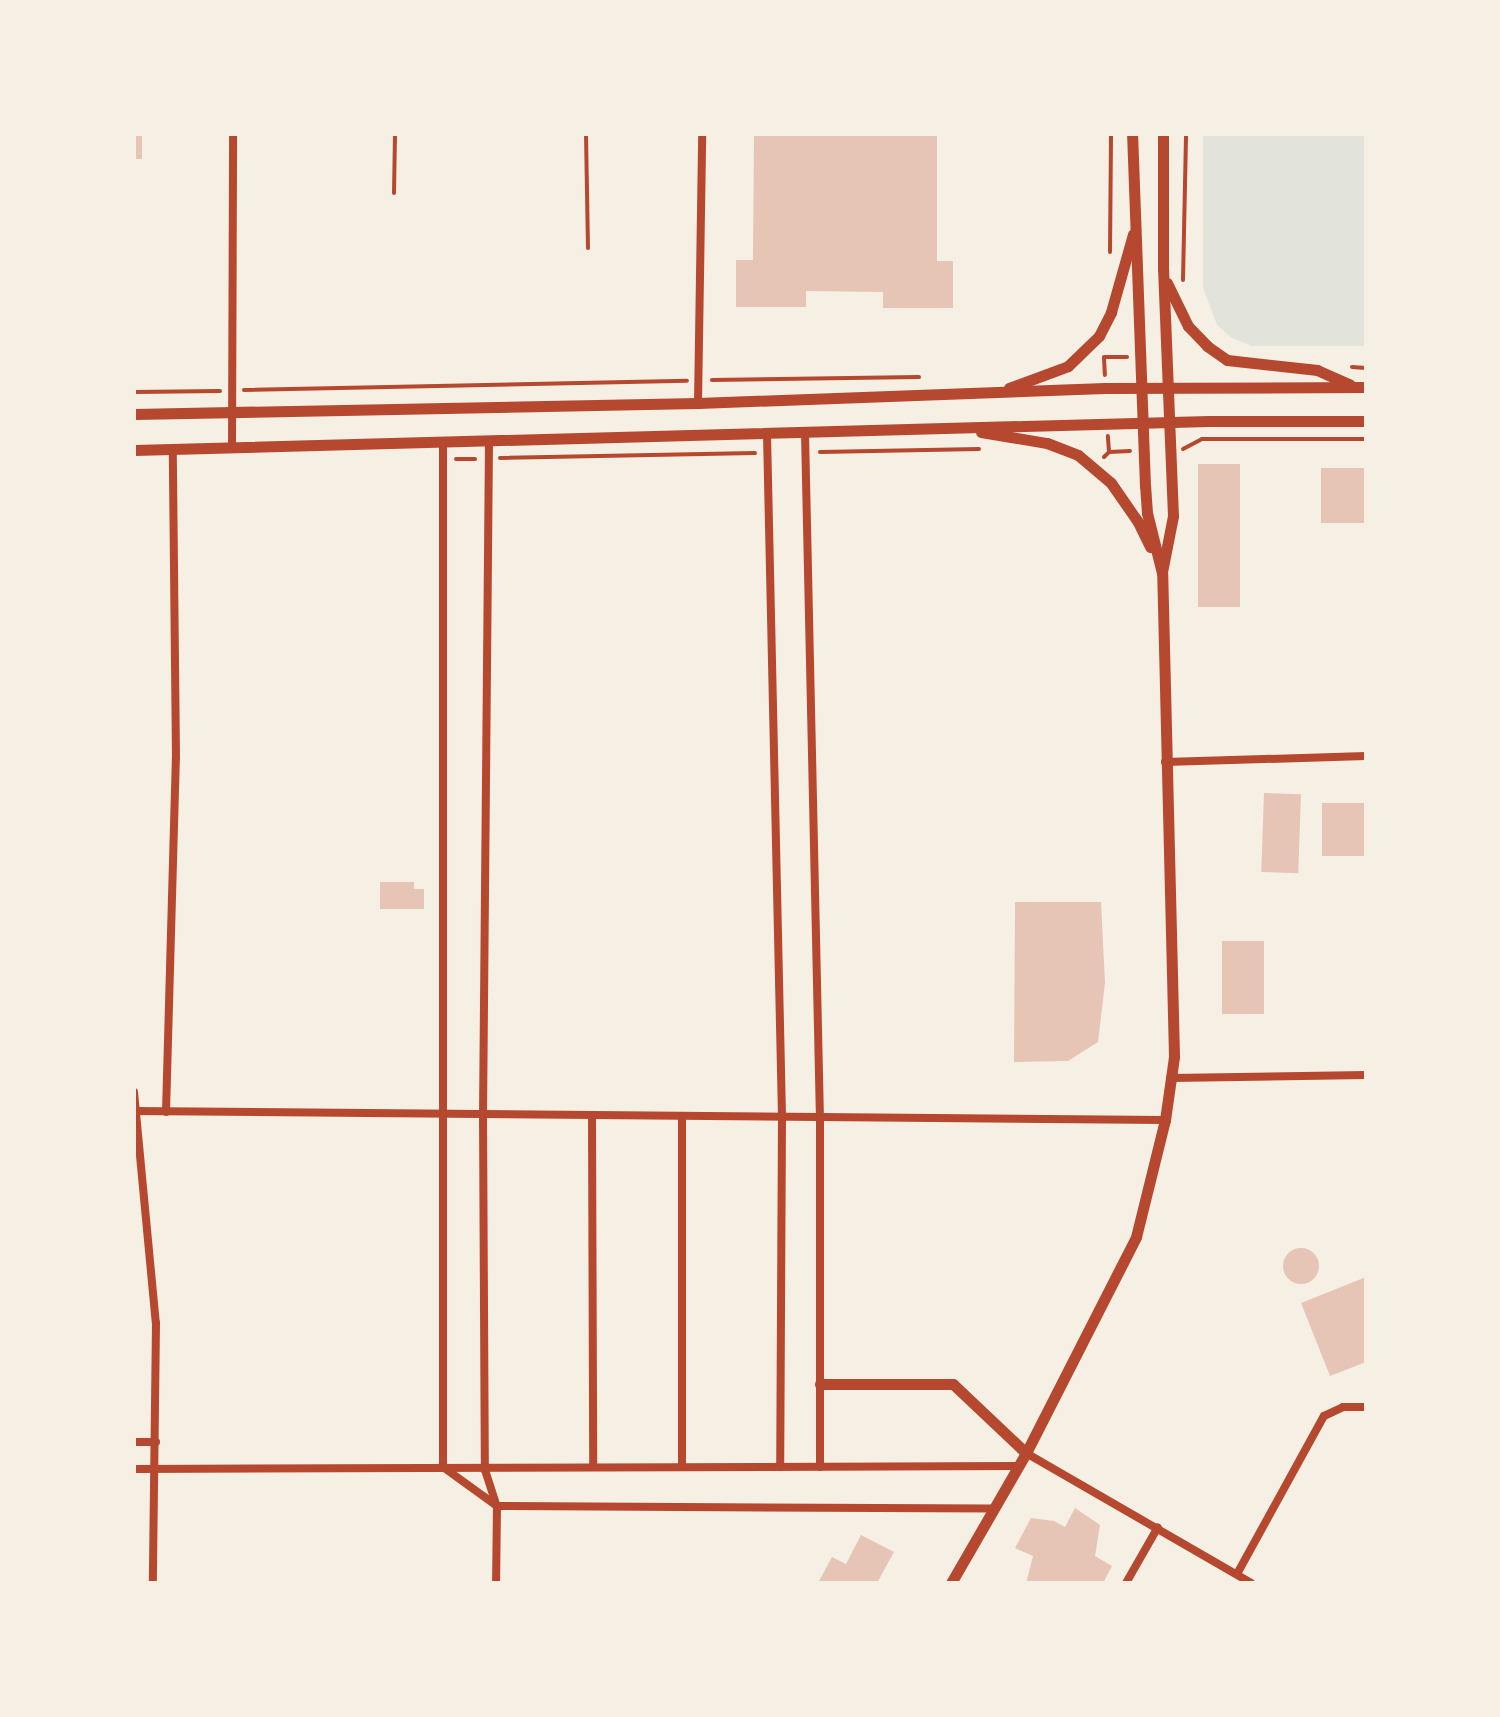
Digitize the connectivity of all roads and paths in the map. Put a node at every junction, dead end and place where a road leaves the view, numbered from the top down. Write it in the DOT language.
graph roads {
  1 [pos="233,134"];
  2 [pos="395,134"];
  3 [pos="586,134"];
  4 [pos="702,134"];
  5 [pos="1111,134"];
  6 [pos="1132,134"];
  7 [pos="1163,134"];
  8 [pos="1186,134"];
  9 [pos="394,193"];
  10 [pos="1135,230"];
  11 [pos="588,248"];
  12 [pos="1110,265"];
  13 [pos="1163,269"];
  14 [pos="1185,293"];
  15 [pos="928,377"];
  16 [pos="698,381"];
  17 [pos="1168,387"];
  18 [pos="1360,387"];
  19 [pos="1140,388"];
  20 [pos="232,390"];
  21 [pos="134,392"];
  22 [pos="981,394"];
  23 [pos="698,403"];
  24 [pos="232,412"];
  25 [pos="134,414"];
  26 [pos="1366,421"];
  27 [pos="1169,422"];
  28 [pos="1142,423"];
  29 [pos="964,428"];
  30 [pos="805,433"];
  31 [pos="767,434"];
  32 [pos="1366,439"];
  33 [pos="489,442"];
  34 [pos="443,443"];
  35 [pos="232,448"];
  36 [pos="173,449"];
  37 [pos="1188,449"];
  38 [pos="134,450"];
  39 [pos="1162,573"];
  40 [pos="1366,756"];
  41 [pos="1165,762"];
  42 [pos="1366,1075"];
  43 [pos="1171,1078"];
  44 [pos="134,1092"];
  45 [pos="134,1111"];
  46 [pos="166,1112"];
  47 [pos="483,1115"];
  48 [pos="441,1116"];
  49 [pos="592,1117"];
  50 [pos="682,1117"];
  51 [pos="782,1118"];
  52 [pos="820,1118"];
  53 [pos="1165,1120"];
  54 [pos="820,1384"];
  55 [pos="1366,1407"];
  56 [pos="134,1442"];
  57 [pos="156,1442"];
  58 [pos="1026,1453"];
  59 [pos="1017,1466"];
  60 [pos="443,1467"];
  61 [pos="593,1467"];
  62 [pos="682,1467"];
  63 [pos="780,1467"];
  64 [pos="820,1467"];
  65 [pos="134,1469"];
  66 [pos="156,1470"];
  67 [pos="485,1470"];
  68 [pos="497,1506"];
  69 [pos="992,1509"];
  70 [pos="1158,1527"];
  71 [pos="1237,1574"];
  72 [pos="153,1583"];
  73 [pos="496,1583"];
  74 [pos="951,1583"];
  75 [pos="1126,1583"];
  76 [pos="1251,1583"];
  1 -- 20 [label="street"];
  2 -- 9 [label="lane"];
  3 -- 11 [label="lane"];
  4 -- 16 [label="street"];
  5 -- 12 [label="path"];
  6 -- 10 [label="street"];
  7 -- 13 [label="street"];
  8 -- 14 [label="path"];
  10 -- 19 [label="street"];
  10 -- 22 [label="street"];
  13 -- 17 [label="street"];
  13 -- 18 [label="street"];
  15 -- 16 [label="path"];
  16 -- 20 [label="path"];
  16 -- 23 [label="street"];
  17 -- 18 [label="street"];
  17 -- 19 [label="street"];
  17 -- 27 [label="street"];
  19 -- 22 [label="street"];
  19 -- 28 [label="street"];
  20 -- 21 [label="path"];
  20 -- 24 [label="street"];
  22 -- 23 [label="street"];
  23 -- 24 [label="street"];
  24 -- 25 [label="street"];
  24 -- 35 [label="street"];
  26 -- 27 [label="street"];
  27 -- 28 [label="street"];
  27 -- 39 [label="street"];
  28 -- 29 [label="street"];
  28 -- 39 [label="street"];
  29 -- 30 [label="street"];
  29 -- 39 [label="street"];
  30 -- 31 [label="street"];
  30 -- 52 [label="street"];
  31 -- 33 [label="street"];
  31 -- 51 [label="street"];
  32 -- 37 [label="path"];
  33 -- 34 [label="street"];
  33 -- 47 [label="street"];
  34 -- 35 [label="street"];
  34 -- 48 [label="street"];
  35 -- 36 [label="street"];
  36 -- 38 [label="street"];
  36 -- 46 [label="street"];
  39 -- 41 [label="street"];
  40 -- 41 [label="street"];
  41 -- 43 [label="street"];
  42 -- 43 [label="street"];
  43 -- 53 [label="street"];
  44 -- 45 [label="street"];
  45 -- 46 [label="street"];
  45 -- 57 [label="street"];
  46 -- 48 [label="street"];
  47 -- 48 [label="street"];
  47 -- 49 [label="street"];
  47 -- 67 [label="street"];
  48 -- 60 [label="street"];
  49 -- 50 [label="street"];
  49 -- 61 [label="street"];
  50 -- 51 [label="street"];
  50 -- 62 [label="street"];
  51 -- 52 [label="street"];
  51 -- 63 [label="street"];
  52 -- 53 [label="street"];
  52 -- 54 [label="street"];
  53 -- 58 [label="street"];
  54 -- 58 [label="street"];
  54 -- 64 [label="street"];
  55 -- 71 [label="street"];
  56 -- 57 [label="street"];
  57 -- 66 [label="street"];
  58 -- 59 [label="street"];
  58 -- 70 [label="street"];
  59 -- 64 [label="street"];
  59 -- 69 [label="street"];
  60 -- 66 [label="street"];
  60 -- 67 [label="street"];
  60 -- 68 [label="street"];
  61 -- 62 [label="street"];
  61 -- 67 [label="street"];
  62 -- 63 [label="street"];
  63 -- 64 [label="street"];
  65 -- 66 [label="street"];
  66 -- 72 [label="street"];
  67 -- 68 [label="street"];
  68 -- 69 [label="street"];
  68 -- 73 [label="street"];
  69 -- 74 [label="street"];
  70 -- 71 [label="street"];
  70 -- 75 [label="street"];
  71 -- 76 [label="street"];
}
